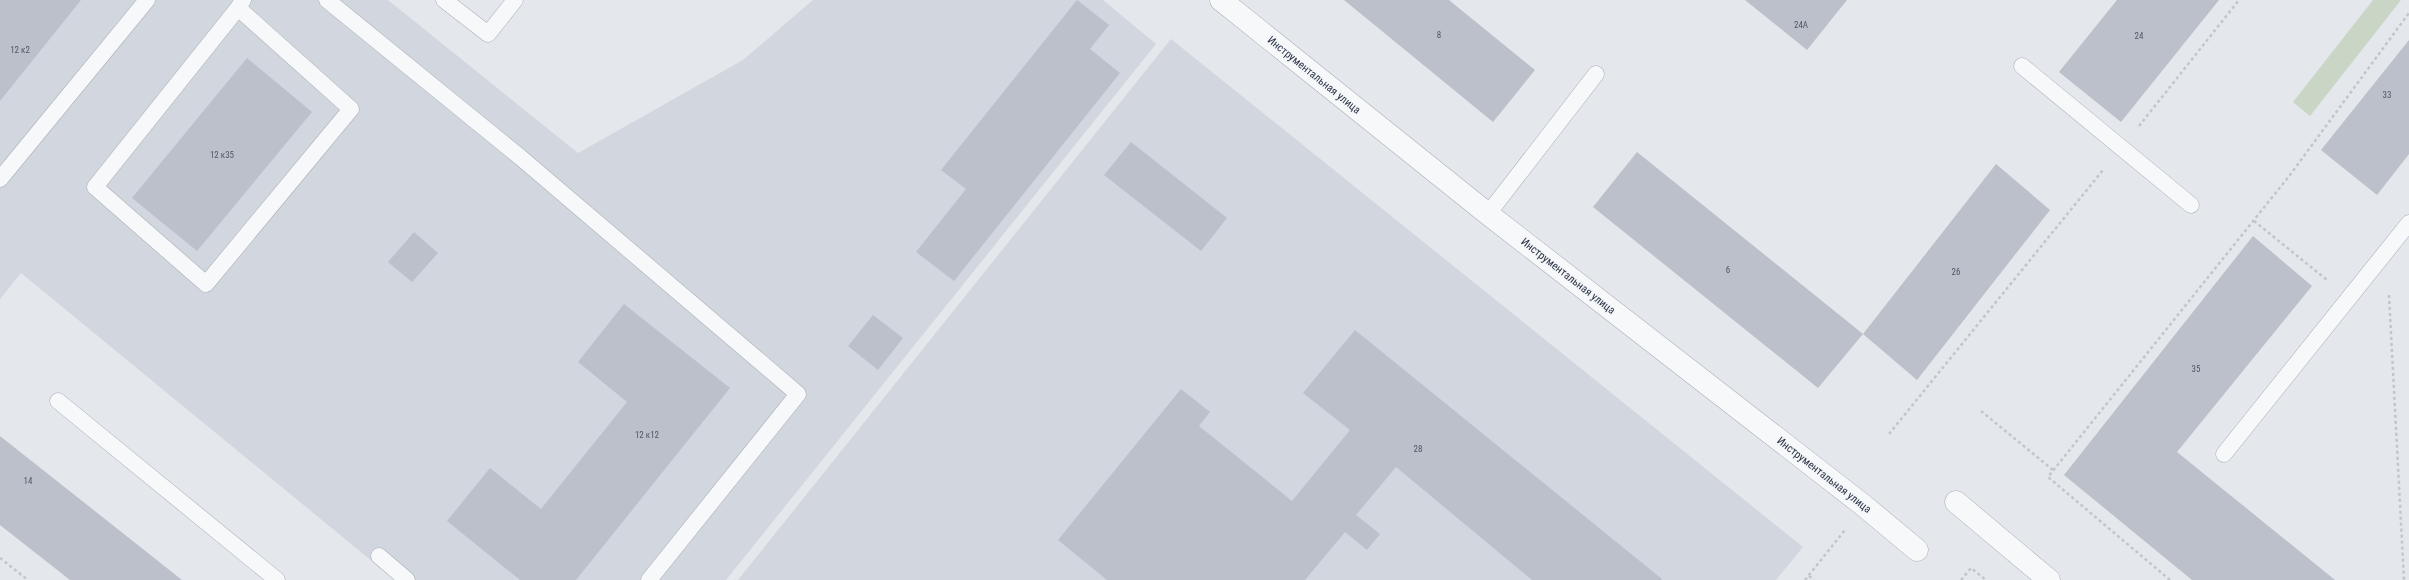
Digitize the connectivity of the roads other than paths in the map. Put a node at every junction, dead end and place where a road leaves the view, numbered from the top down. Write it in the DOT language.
graph roads {
  1 [pos="147,0"];
  2 [pos="327,0"];
  3 [pos="444,0"];
  4 [pos="515,0"];
  5 [pos="1221,0"];
  6 [pos="240,4"];
  7 [pos="2022,66"];
  8 [pos="1596,74"];
  9 [pos="0,179"];
  10 [pos="2191,205"];
  11 [pos="1488,214"];
  12 [pos="2409,223"];
  13 [pos="58,401"];
  14 [pos="2224,454"];
  15 [pos="1956,502"];
  16 [pos="1917,550"];
  17 [pos="379,556"];
  18 [pos="277,580"];
  19 [pos="408,580"];
  20 [pos="649,580"];
  21 [pos="2049,580"];
  1 -- 9 [label="lane"];
  2 -- 20 [label="lane"];
  3 -- 4 [label="lane"];
  5 -- 11 [label="street, Инструментальная улица"];
  6 -- 6 [label="lane"];
  7 -- 10 [label="lane"];
  8 -- 11 [label="lane"];
  11 -- 16 [label="street, Инструментальная улица"];
  12 -- 14 [label="lane"];
  13 -- 18 [label="lane"];
  15 -- 21 [label="street"];
  17 -- 19 [label="lane"];
}
